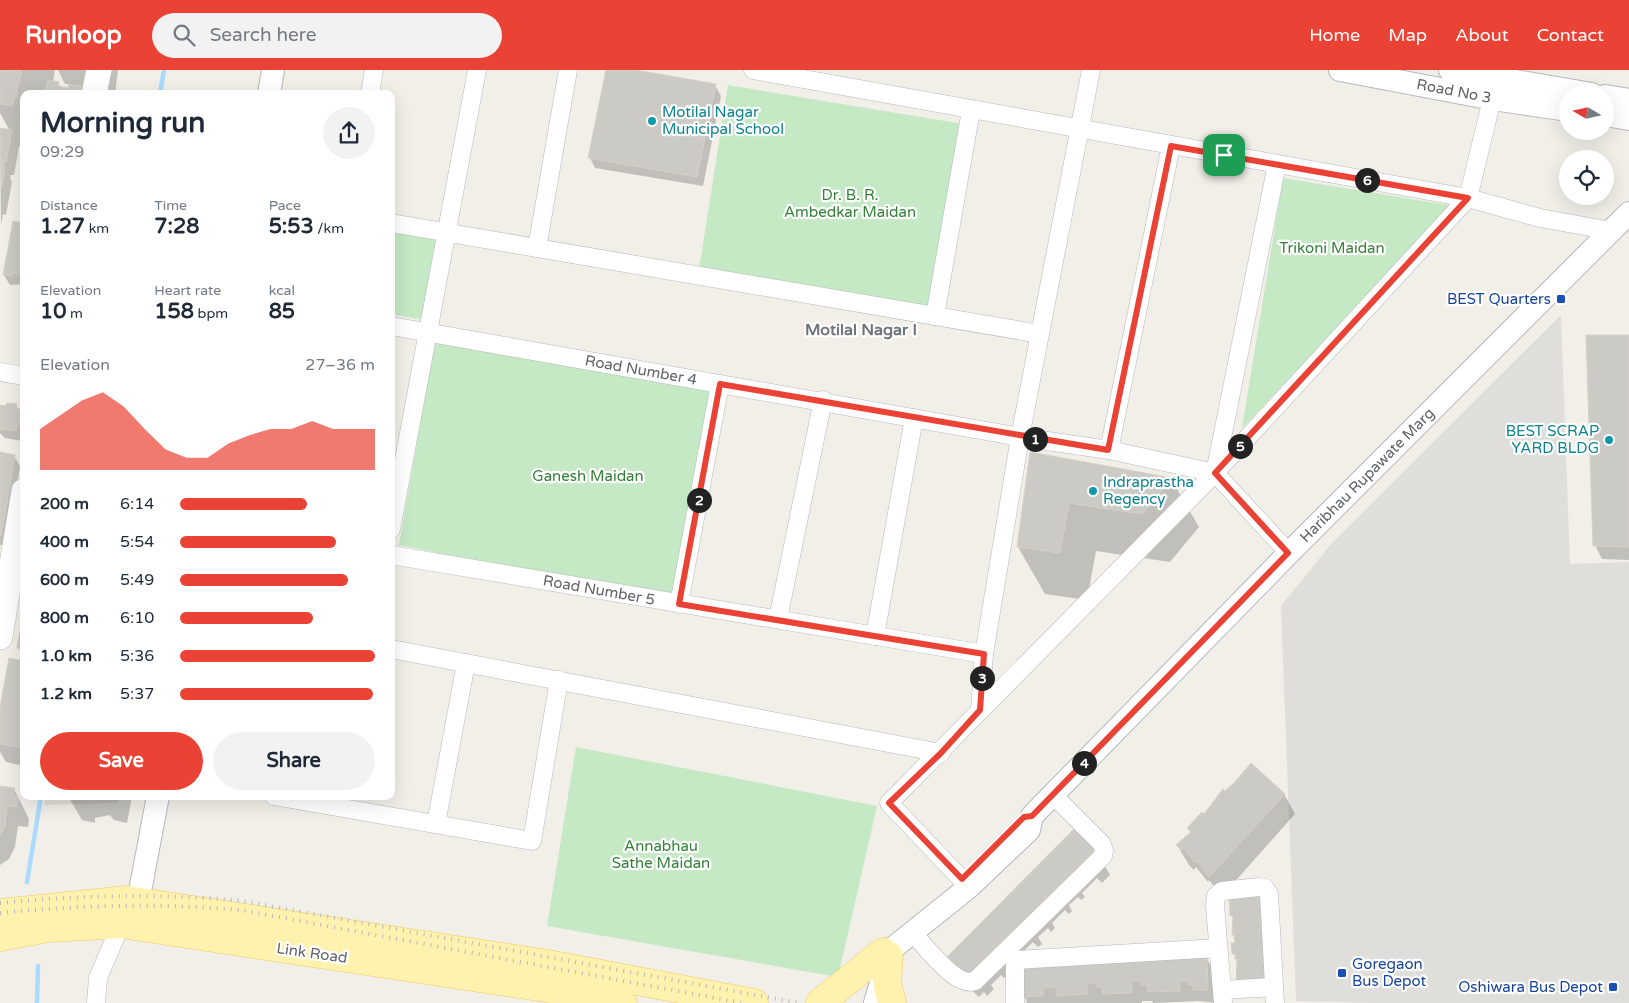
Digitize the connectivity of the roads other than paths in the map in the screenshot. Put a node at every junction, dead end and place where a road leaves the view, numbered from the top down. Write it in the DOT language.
graph roads {
  1 [pos="98,70"];
  2 [pos="273,70"];
  3 [pos="283,70"];
  4 [pos="374,70"];
  5 [pos="476,70"];
  6 [pos="568,70"];
  7 [pos="753,70"];
  8 [pos="1091,70"];
  9 [pos="1340,70"];
  10 [pos="1450,70"];
  11 [pos="1496,82"];
  12 [pos="95,90"];
  13 [pos="270,90"];
  14 [pos="280,90"];
  15 [pos="371,90"];
  16 [pos="1559,90"];
  17 [pos="1614,98"];
  18 [pos="1629,100"];
  19 [pos="1559,106"];
  20 [pos="971,110"];
  21 [pos="1614,116"];
  22 [pos="1629,119"];
  23 [pos="1079,130"];
  24 [pos="1171,146"];
  25 [pos="1277,164"];
  26 [pos="1468,198"];
  27 [pos="1629,213"];
  28 [pos="395,224"];
  29 [pos="1612,231"];
  30 [pos="446,232"];
  31 [pos="537,248"];
  32 [pos="935,316"];
  33 [pos="395,327"];
  34 [pos="428,332"];
  35 [pos="1040,334"];
  36 [pos="0,372"];
  37 [pos="20,375"];
  38 [pos="720,384"];
  39 [pos="823,400"];
  40 [pos="914,418"];
  41 [pos="1020,436"];
  42 [pos="1108,450"];
  43 [pos="1215,473"];
  44 [pos="395,508"];
  45 [pos="20,515"];
  46 [pos="1288,553"];
  47 [pos="395,556"];
  48 [pos="679,604"];
  49 [pos="778,619"];
  50 [pos="875,636"];
  51 [pos="0,637"];
  52 [pos="395,650"];
  53 [pos="984,654"];
  54 [pos="466,663"];
  55 [pos="559,680"];
  56 [pos="980,710"];
  57 [pos="941,753"];
  58 [pos="1053,795"];
  59 [pos="327,800"];
  60 [pos="340,801"];
  61 [pos="151,804"];
  62 [pos="436,824"];
  63 [pos="966,883"];
  64 [pos="0,913"];
  65 [pos="130,913"];
  66 [pos="913,933"];
  67 [pos="0,937"];
  68 [pos="1218,948"];
  69 [pos="886,954"];
  70 [pos="1012,955"];
  71 [pos="1275,995"];
  72 [pos="1222,996"];
  73 [pos="96,1003"];
  74 [pos="623,1003"];
  75 [pos="754,1003"];
  76 [pos="820,1003"];
  77 [pos="867,1003"];
  78 [pos="875,1003"];
  79 [pos="892,1003"];
  80 [pos="1015,1003"];
  1 -- 12 [label="main road"];
  2 -- 13 [label="street"];
  3 -- 14 [label="street"];
  4 -- 15 [label="street"];
  5 -- 30 [label="street"];
  6 -- 31 [label="street"];
  7 -- 20 [label="street"];
  8 -- 23 [label="street"];
  9 -- 11 [label="street, Road No 3"];
  10 -- 11 [label="street"];
  11 -- 16 [label="street"];
  11 -- 19 [label="street, Road No 3"];
  11 -- 26 [label="street"];
  17 -- 18 [label="street"];
  20 -- 23 [label="street"];
  20 -- 32 [label="street"];
  21 -- 22 [label="street"];
  23 -- 24 [label="street"];
  23 -- 35 [label="street"];
  24 -- 25 [label="street"];
  24 -- 42 [label="street"];
  25 -- 26 [label="street"];
  25 -- 43 [label="street"];
  26 -- 29 [label="street"];
  26 -- 43 [label="street"];
  27 -- 29 [label="street, Haribhau Rupawate Marg"];
  28 -- 30 [label="street"];
  29 -- 46 [label="street, Haribhau Rupawate Marg"];
  30 -- 31 [label="street"];
  30 -- 34 [label="street"];
  31 -- 32 [label="street"];
  32 -- 35 [label="street"];
  33 -- 34 [label="street, Road Number 4"];
  34 -- 38 [label="street, Road Number 4"];
  34 -- 44 [label="street"];
  35 -- 41 [label="street"];
  36 -- 37 [label="street"];
  38 -- 39 [label="street, Road Number 4"];
  38 -- 48 [label="street"];
  39 -- 40 [label="street, Road Number 4"];
  39 -- 49 [label="street"];
  40 -- 41 [label="street, Road Number 4"];
  40 -- 50 [label="street"];
  41 -- 42 [label="street, Road Number 4"];
  41 -- 53 [label="street"];
  42 -- 43 [label="street, Road Number 4"];
  43 -- 46 [label="street"];
  43 -- 56 [label="street"];
  45 -- 51 [label="main road"];
  46 -- 58 [label="street, Haribhau Rupawate Marg"];
  47 -- 48 [label="street, Road Number 5"];
  48 -- 49 [label="street, Road Number 5"];
  49 -- 50 [label="street, Road Number 5"];
  50 -- 53 [label="street, Road Number 5"];
  52 -- 54 [label="street"];
  53 -- 56 [label="street"];
  54 -- 55 [label="street"];
  54 -- 62 [label="street"];
  55 -- 57 [label="street"];
  55 -- 62 [label="street"];
  56 -- 57 [label="street"];
  57 -- 63 [label="street"];
  58 -- 63 [label="street, Haribhau Rupawate Marg"];
  58 -- 70 [label="street"];
  59 -- 60 [label="street"];
  60 -- 62 [label="street"];
  61 -- 65 [label="street"];
  63 -- 66 [label="street, Haribhau Rupawate Marg"];
  63 -- 69 [label="street"];
  64 -- 65 [label="main road, Link Road"];
  65 -- 67 [label="main road, Link Road"];
  65 -- 73 [label="street"];
  65 -- 74 [label="main road, Link Road"];
  65 -- 75 [label="main road, Link Road"];
  66 -- 69 [label="street, Haribhau Rupawate Marg"];
  66 -- 70 [label="street"];
  68 -- 70 [label="street"];
  68 -- 71 [label="street"];
  68 -- 72 [label="street"];
  69 -- 76 [label="main road"];
  69 -- 77 [label="street"];
  69 -- 78 [label="street, Haribhau Rupawate Marg"];
  69 -- 79 [label="main road"];
  70 -- 80 [label="street"];
  71 -- 72 [label="street"];
}
